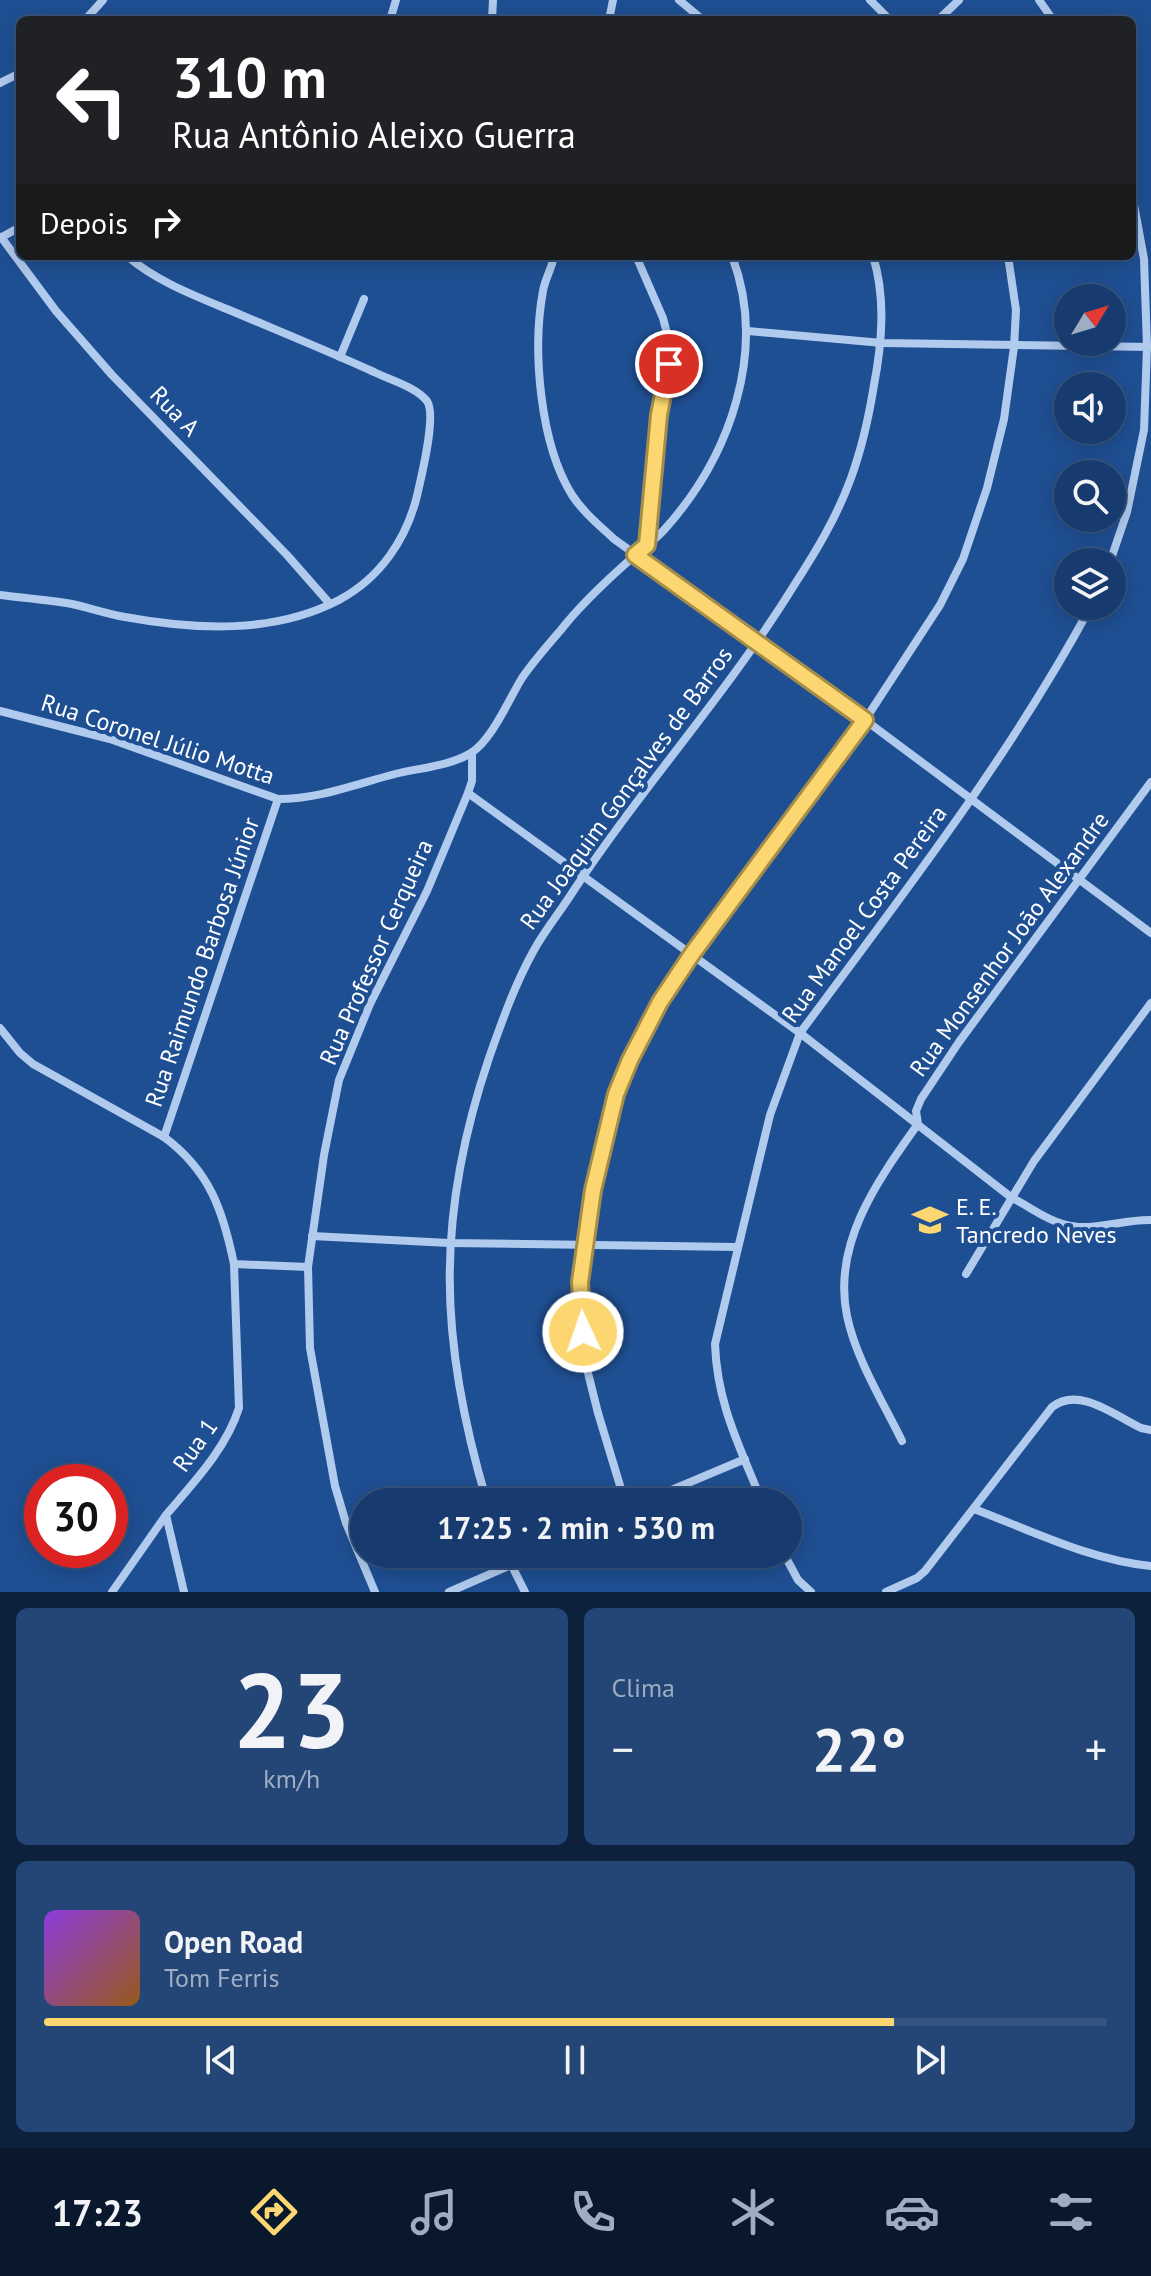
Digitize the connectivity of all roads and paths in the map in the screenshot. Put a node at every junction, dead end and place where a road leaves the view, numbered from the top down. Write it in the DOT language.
graph roads {
  1 [pos="103,0"];
  2 [pos="679,0"];
  3 [pos="870,0"];
  4 [pos="959,0"];
  5 [pos="89,16"];
  6 [pos="698,16"];
  7 [pos="886,16"];
  8 [pos="942,16"];
  9 [pos="1136,216"];
  10 [pos="1,238"];
  11 [pos="16,258"];
  12 [pos="18,260"];
  13 [pos="131,260"];
  14 [pos="553,260"];
  15 [pos="638,260"];
  16 [pos="733,260"];
  17 [pos="874,260"];
  18 [pos="1009,260"];
  19 [pos="364,299"];
  20 [pos="748,331"];
  21 [pos="882,343"];
  22 [pos="1014,347"];
  23 [pos="1149,347"];
  24 [pos="340,357"];
  25 [pos="647,545"];
  26 [pos="1115,548"];
  27 [pos="635,555"];
  28 [pos="0,595"];
  29 [pos="330,604"];
  30 [pos="1084,620"];
  31 [pos="758,643"];
  32 [pos="0,711"];
  33 [pos="865,720"];
  34 [pos="472,753"];
  35 [pos="1151,782"];
  36 [pos="468,793"];
  37 [pos="278,799"];
  38 [pos="971,800"];
  39 [pos="583,874"];
  40 [pos="1079,880"];
  41 [pos="1151,933"];
  42 [pos="692,954"];
  43 [pos="1151,1003"];
  44 [pos="0,1028"];
  45 [pos="800,1033"];
  46 [pos="918,1124"];
  47 [pos="164,1137"];
  48 [pos="1012,1198"];
  49 [pos="1151,1220"];
  50 [pos="312,1236"];
  51 [pos="449,1243"];
  52 [pos="583,1245"];
  53 [pos="737,1247"];
  54 [pos="234,1264"];
  55 [pos="308,1267"];
  56 [pos="966,1274"];
  57 [pos="1151,1430"];
  58 [pos="902,1441"];
  59 [pos="745,1459"];
  60 [pos="483,1488"];
  61 [pos="621,1488"];
  62 [pos="676,1488"];
  63 [pos="756,1488"];
  64 [pos="974,1509"];
  65 [pos="166,1515"];
  66 [pos="1151,1566"];
  67 [pos="506,1568"];
  68 [pos="512,1568"];
  69 [pos="792,1568"];
  70 [pos="112,1592"];
  71 [pos="184,1592"];
  72 [pos="375,1592"];
  73 [pos="449,1592"];
  74 [pos="525,1592"];
  75 [pos="811,1592"];
  76 [pos="886,1592"];
  1 -- 5 [label="street"];
  2 -- 6 [label="street"];
  3 -- 7 [label="street"];
  4 -- 8 [label="street"];
  9 -- 23 [label="street"];
  10 -- 11 [label="street, Rua A"];
  12 -- 29 [label="street, Rua A"];
  13 -- 24 [label="street"];
  14 -- 27 [label="street"];
  15 -- 25 [label="street"];
  16 -- 20 [label="street"];
  17 -- 21 [label="street, Rua Joaquim Gonçalves de Barros"];
  18 -- 22 [label="street"];
  19 -- 24 [label="street"];
  20 -- 21 [label="street"];
  20 -- 25 [label="street"];
  21 -- 22 [label="street"];
  21 -- 31 [label="street, Rua Joaquim Gonçalves de Barros"];
  22 -- 23 [label="street"];
  22 -- 33 [label="street"];
  23 -- 26 [label="street"];
  24 -- 29 [label="street"];
  25 -- 27 [label="street"];
  27 -- 31 [label="street"];
  27 -- 34 [label="street"];
  28 -- 29 [label="street"];
  30 -- 38 [label="street, Rua Manoel Costa Pereira"];
  31 -- 33 [label="street"];
  31 -- 39 [label="street, Rua Joaquim Gonçalves de Barros"];
  32 -- 37 [label="street, Rua Coronel Júlio Motta"];
  33 -- 38 [label="street"];
  33 -- 42 [label="street"];
  34 -- 36 [label="street, Rua Professor Cerqueira"];
  34 -- 37 [label="street, Rua Coronel Júlio Motta"];
  35 -- 40 [label="street, Rua Monsenhor João Alexandre"];
  36 -- 39 [label="street"];
  36 -- 50 [label="street, Rua Professor Cerqueira"];
  37 -- 47 [label="street, Rua Raimundo Barbosa Júnior"];
  38 -- 40 [label="street"];
  38 -- 45 [label="street, Rua Manoel Costa Pereira"];
  39 -- 42 [label="street"];
  39 -- 51 [label="street, Rua Joaquim Gonçalves de Barros"];
  40 -- 41 [label="street"];
  40 -- 46 [label="street, Rua Monsenhor João Alexandre"];
  42 -- 45 [label="street"];
  42 -- 52 [label="street"];
  43 -- 48 [label="street"];
  44 -- 47 [label="street, Rua 1"];
  45 -- 46 [label="street"];
  45 -- 53 [label="street, Rua Manoel Costa Pereira"];
  46 -- 48 [label="street"];
  46 -- 58 [label="street, Rua Monsenhor João Alexandre"];
  47 -- 54 [label="street, Rua 1"];
  48 -- 49 [label="street"];
  48 -- 56 [label="street"];
  50 -- 51 [label="street"];
  50 -- 55 [label="street, Rua Professor Cerqueira"];
  51 -- 52 [label="street"];
  51 -- 60 [label="street, Rua Joaquim Gonçalves de Barros"];
  52 -- 53 [label="street"];
  52 -- 61 [label="street"];
  53 -- 59 [label="street, Rua Manoel Costa Pereira"];
  54 -- 55 [label="street"];
  54 -- 65 [label="street, Rua 1"];
  55 -- 72 [label="street, Rua Professor Cerqueira"];
  57 -- 64 [label="street"];
  59 -- 62 [label="street"];
  59 -- 63 [label="street, Rua Manoel Costa Pereira"];
  64 -- 66 [label="street"];
  64 -- 76 [label="street"];
  65 -- 70 [label="street, Rua 1"];
  65 -- 71 [label="street"];
  67 -- 73 [label="street"];
  68 -- 74 [label="street"];
  69 -- 75 [label="street"];
}
